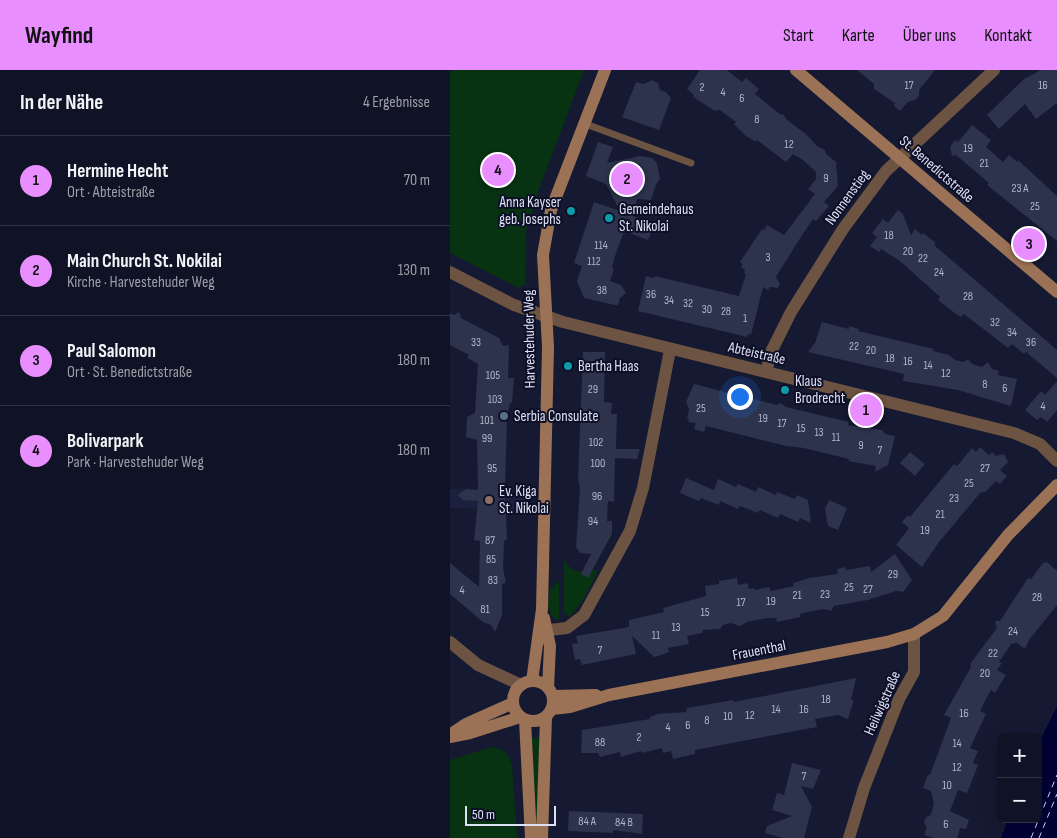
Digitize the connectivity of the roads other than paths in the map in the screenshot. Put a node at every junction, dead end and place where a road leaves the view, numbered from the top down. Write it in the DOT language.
graph roads {
  1 [pos="796,70"];
  2 [pos="994,70"];
  3 [pos="602,73"];
  4 [pos="583,123"];
  5 [pos="901,158"];
  6 [pos="691,163"];
  7 [pos="450,272"];
  8 [pos="1057,292"];
  9 [pos="547,317"];
  10 [pos="670,350"];
  11 [pos="766,372"];
  12 [pos="1057,461"];
  13 [pos="1057,485"];
  14 [pos="544,631"];
  15 [pos="914,634"];
  16 [pos="450,642"];
  17 [pos="526,683"];
  18 [pos="550,702"];
  19 [pos="513,703"];
  20 [pos="522,718"];
  21 [pos="450,736"];
  22 [pos="531,838"];
  23 [pos="542,838"];
  24 [pos="849,838"];
  1 -- 5 [label="street, St. Benedictstraße"];
  2 -- 5 [label="street, Nonnenstieg"];
  3 -- 4 [label="street, Harvestehuder Weg"];
  4 -- 6 [label="lane"];
  4 -- 9 [label="street, Harvestehuder Weg"];
  5 -- 8 [label="street, St. Benedictstraße"];
  5 -- 11 [label="street, Nonnenstieg"];
  7 -- 9 [label="street, Abteistraße"];
  9 -- 10 [label="street, Abteistraße"];
  9 -- 14 [label="street, Harvestehuder Weg"];
  10 -- 11 [label="street, Abteistraße"];
  10 -- 14 [label="street"];
  11 -- 12 [label="street, Abteistraße"];
  13 -- 15 [label="street"];
  14 -- 17 [label="street, Harvestehuder Weg"];
  14 -- 18 [label="street, Harvestehuder Weg"];
  15 -- 18 [label="street, Frauenthal"];
  15 -- 24 [label="street, Heilwigstraße"];
  16 -- 17 [label="street"];
  17 -- 18 [label="street"];
  17 -- 19 [label="street, Harvestehuder Weg"];
  18 -- 20 [label="street"];
  18 -- 23 [label="street, Harvestehuder Weg"];
  19 -- 20 [label="street"];
  19 -- 21 [label="street"];
  20 -- 21 [label="street"];
  20 -- 22 [label="street"];
}
